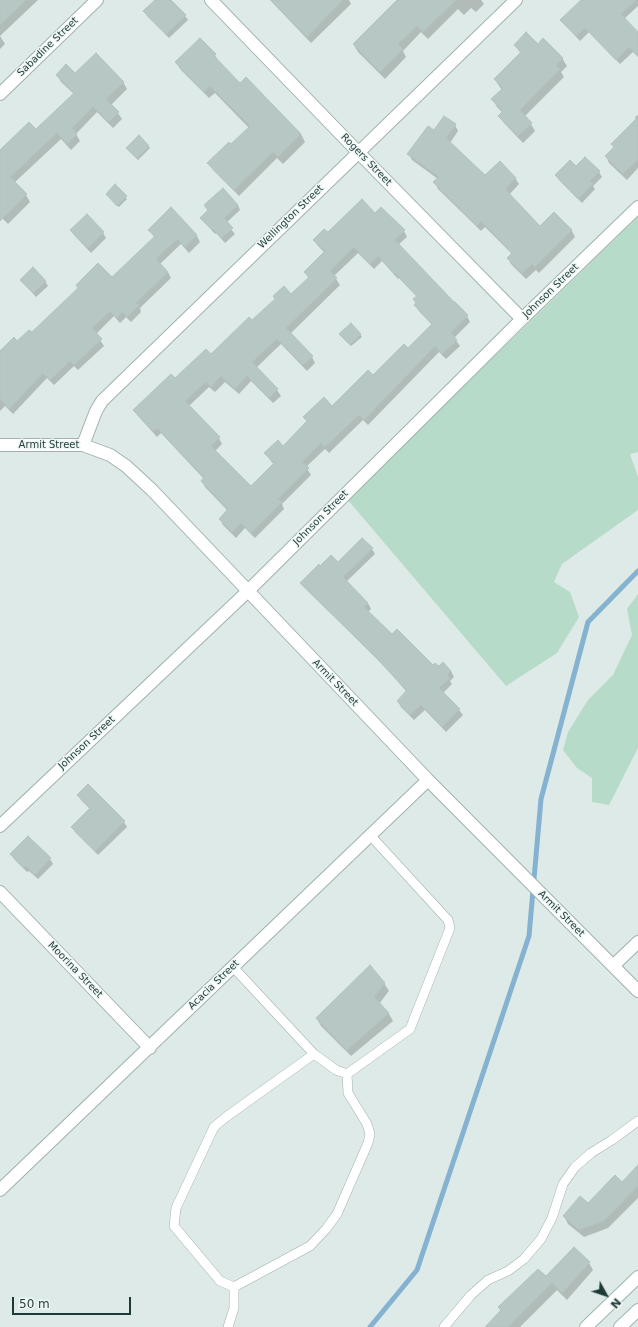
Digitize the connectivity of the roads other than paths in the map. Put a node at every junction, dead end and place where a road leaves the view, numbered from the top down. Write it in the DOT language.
graph roads {
  1 [pos="97,0"];
  2 [pos="211,0"];
  3 [pos="516,0"];
  4 [pos="0,94"];
  5 [pos="358,152"];
  6 [pos="638,207"];
  7 [pos="522,319"];
  8 [pos="0,445"];
  9 [pos="83,445"];
  10 [pos="247,592"];
  11 [pos="428,780"];
  12 [pos="0,826"];
  13 [pos="370,835"];
  14 [pos="0,892"];
  15 [pos="638,942"];
  16 [pos="613,966"];
  17 [pos="233,967"];
  18 [pos="638,991"];
  19 [pos="150,1048"];
  20 [pos="314,1054"];
  21 [pos="347,1074"];
  22 [pos="638,1121"];
  23 [pos="2,1183"];
  24 [pos="638,1277"];
  25 [pos="234,1287"];
  26 [pos="638,1310"];
  27 [pos="228,1327"];
  28 [pos="444,1327"];
  29 [pos="586,1327"];
  30 [pos="620,1327"];
  1 -- 4 [label="street, Sabadine Street"];
  2 -- 5 [label="street, Rogers Street"];
  3 -- 5 [label="street, Wellington Street"];
  5 -- 7 [label="street, Rogers Street"];
  5 -- 9 [label="street, Wellington Street"];
  6 -- 7 [label="street, Johnson Street"];
  7 -- 10 [label="street, Johnson Street"];
  8 -- 9 [label="street, Armit Street"];
  9 -- 10 [label="street, Armit Street"];
  10 -- 11 [label="street, Armit Street"];
  10 -- 12 [label="street, Johnson Street"];
  11 -- 13 [label="street, Acacia Street"];
  11 -- 16 [label="street, Armit Street"];
  13 -- 17 [label="street, Acacia Street"];
  13 -- 21 [label="lane"];
  14 -- 19 [label="street, Moorina Street"];
  15 -- 16 [label="street"];
  16 -- 18 [label="street, Armit Street"];
  17 -- 19 [label="street, Acacia Street"];
  17 -- 20 [label="lane"];
  19 -- 23 [label="street, Acacia Street"];
  20 -- 21 [label="lane"];
  20 -- 25 [label="lane"];
  21 -- 25 [label="lane"];
  22 -- 28 [label="lane"];
  24 -- 29 [label="street"];
  25 -- 27 [label="lane"];
  26 -- 30 [label="street"];
}
